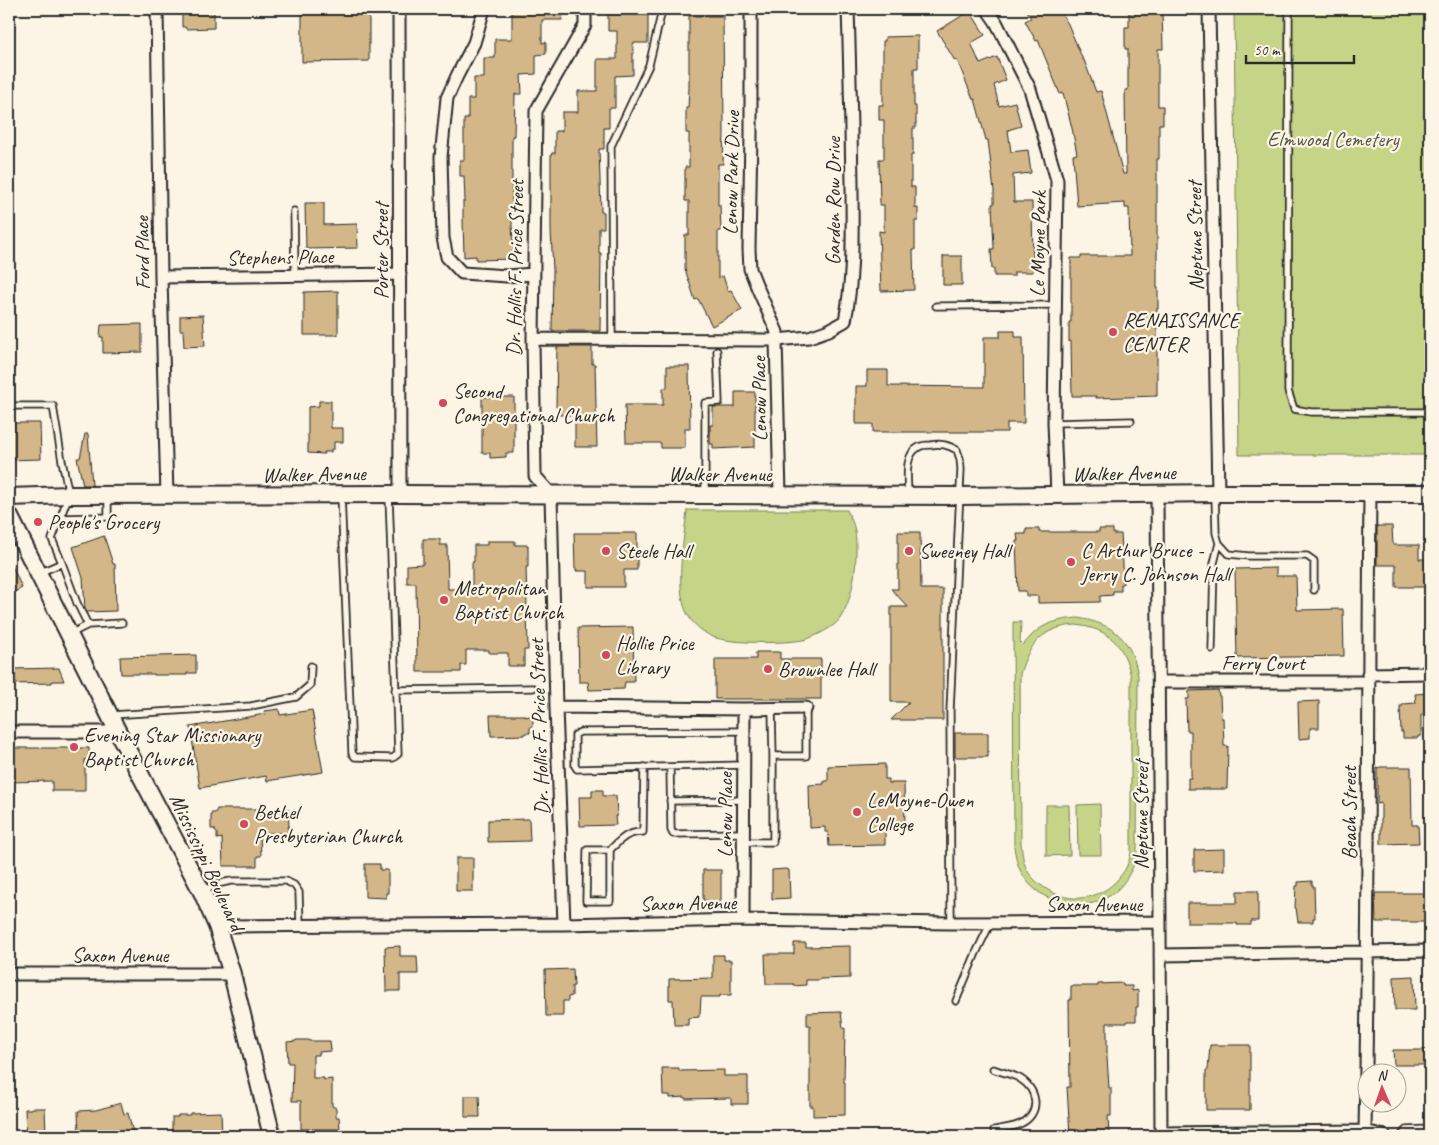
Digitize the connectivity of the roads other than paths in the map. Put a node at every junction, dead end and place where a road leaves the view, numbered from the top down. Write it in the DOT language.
graph roads {
  1 [pos="157,9"];
  2 [pos="399,9"];
  3 [pos="484,9"];
  4 [pos="585,9"];
  5 [pos="660,9"];
  6 [pos="751,9"];
  7 [pos="848,9"];
  8 [pos="987,9"];
  9 [pos="1210,9"];
  10 [pos="1289,9"];
  11 [pos="294,211"];
  12 [pos="400,274"];
  13 [pos="533,274"];
  14 [pos="295,275"];
  15 [pos="161,277"];
  16 [pos="936,306"];
  17 [pos="1055,306"];
  18 [pos="777,336"];
  19 [pos="533,340"];
  20 [pos="612,340"];
  21 [pos="717,351"];
  22 [pos="9,406"];
  23 [pos="1430,412"];
  24 [pos="1131,420"];
  25 [pos="1054,423"];
  26 [pos="1217,493"];
  27 [pos="1430,493"];
  28 [pos="395,494"];
  29 [pos="551,494"];
  30 [pos="1156,494"];
  31 [pos="1370,494"];
  32 [pos="69,495"];
  33 [pos="341,495"];
  34 [pos="705,495"];
  35 [pos="780,495"];
  36 [pos="908,495"];
  37 [pos="1057,495"];
  38 [pos="108,496"];
  39 [pos="166,496"];
  40 [pos="960,496"];
  41 [pos="9,497"];
  42 [pos="9,515"];
  43 [pos="60,518"];
  44 [pos="1219,543"];
  45 [pos="62,563"];
  46 [pos="39,573"];
  47 [pos="1314,590"];
  48 [pos="122,623"];
  49 [pos="88,625"];
  50 [pos="69,634"];
  51 [pos="1212,649"];
  52 [pos="311,666"];
  53 [pos="1430,673"];
  54 [pos="1368,678"];
  55 [pos="1159,682"];
  56 [pos="533,688"];
  57 [pos="395,690"];
  58 [pos="556,707"];
  59 [pos="806,708"];
  60 [pos="744,709"];
  61 [pos="772,709"];
  62 [pos="110,715"];
  63 [pos="744,731"];
  64 [pos="9,732"];
  65 [pos="118,732"];
  66 [pos="773,756"];
  67 [pos="744,765"];
  68 [pos="644,767"];
  69 [pos="670,767"];
  70 [pos="744,800"];
  71 [pos="670,801"];
  72 [pos="744,838"];
  73 [pos="610,850"];
  74 [pos="202,892"];
  75 [pos="744,920"];
  76 [pos="991,922"];
  77 [pos="1160,922"];
  78 [pos="951,923"];
  79 [pos="564,924"];
  80 [pos="300,925"];
  81 [pos="217,926"];
  82 [pos="1430,951"];
  83 [pos="1368,952"];
  84 [pos="1160,955"];
  85 [pos="9,974"];
  86 [pos="232,974"];
  87 [pos="956,1002"];
  88 [pos="993,1069"];
  89 [pos="1429,1129"];
  90 [pos="994,1130"];
  91 [pos="1365,1131"];
  92 [pos="1161,1134"];
  93 [pos="272,1136"];
  94 [pos="1384,1136"];
  95 [pos="1400,1136"];
  96 [pos="1427,1136"];
  1 -- 15 [label="street, Ford Place"];
  2 -- 12 [label="street, Porter Street"];
  3 -- 13 [label="street"];
  4 -- 13 [label="street, Dr. Hollis F. Price Street"];
  5 -- 20 [label="lane"];
  6 -- 18 [label="street, Lenow Park Drive"];
  7 -- 18 [label="street, Garden Row Drive"];
  8 -- 17 [label="street, Le Moyne Park"];
  9 -- 26 [label="street, Neptune Street"];
  10 -- 23 [label="lane"];
  11 -- 14 [label="lane"];
  12 -- 14 [label="street, Stephens Place"];
  12 -- 28 [label="street, Porter Street"];
  13 -- 19 [label="street, Dr. Hollis F. Price Street"];
  14 -- 15 [label="street, Stephens Place"];
  15 -- 39 [label="street, Ford Place"];
  16 -- 17 [label="lane"];
  17 -- 25 [label="street, Le Moyne Park"];
  18 -- 20 [label="street"];
  18 -- 35 [label="street, Lenow Place"];
  19 -- 20 [label="street"];
  19 -- 29 [label="street, Dr. Hollis F. Price Street"];
  21 -- 34 [label="lane"];
  22 -- 32 [label="lane"];
  24 -- 25 [label="lane"];
  25 -- 37 [label="street, Le Moyne Park"];
  26 -- 30 [label="street, Walker Avenue"];
  26 -- 31 [label="street, Walker Avenue"];
  26 -- 44 [label="lane"];
  27 -- 31 [label="street, Walker Avenue"];
  28 -- 29 [label="street, Walker Avenue"];
  28 -- 33 [label="street, Walker Avenue"];
  28 -- 57 [label="lane"];
  29 -- 34 [label="street, Walker Avenue"];
  29 -- 58 [label="street, Dr. Hollis F. Price Street"];
  30 -- 37 [label="street, Walker Avenue"];
  30 -- 55 [label="street, Neptune Street"];
  31 -- 54 [label="street, Beach Street"];
  32 -- 38 [label="street, Walker Avenue"];
  32 -- 41 [label="street, Walker Avenue"];
  32 -- 43 [label="lane"];
  33 -- 39 [label="street, Walker Avenue"];
  33 -- 57 [label="lane"];
  34 -- 35 [label="street, Walker Avenue"];
  35 -- 36 [label="street, Walker Avenue"];
  36 -- 40 [label="street, Walker Avenue"];
  36 -- 40 [label="lane"];
  37 -- 40 [label="street, Walker Avenue"];
  38 -- 39 [label="street, Walker Avenue"];
  38 -- 43 [label="lane"];
  40 -- 78 [label="lane"];
  42 -- 46 [label="street, Mississippi Boulevard"];
  43 -- 45 [label="lane"];
  44 -- 47 [label="lane"];
  44 -- 51 [label="lane"];
  45 -- 46 [label="lane"];
  45 -- 49 [label="lane"];
  46 -- 50 [label="street, Mississippi Boulevard"];
  48 -- 49 [label="lane"];
  49 -- 50 [label="lane"];
  50 -- 62 [label="street, Mississippi Boulevard"];
  52 -- 62 [label="lane"];
  53 -- 54 [label="street, Ferry Court"];
  54 -- 55 [label="street, Ferry Court"];
  54 -- 83 [label="street, Beach Street"];
  55 -- 77 [label="street, Neptune Street"];
  56 -- 57 [label="lane"];
  58 -- 60 [label="street"];
  58 -- 79 [label="street, Dr. Hollis F. Price Street"];
  59 -- 61 [label="street"];
  59 -- 66 [label="lane"];
  60 -- 61 [label="street"];
  60 -- 63 [label="street, Lenow Place"];
  61 -- 66 [label="lane"];
  62 -- 65 [label="street, Mississippi Boulevard"];
  63 -- 67 [label="street, Lenow Place"];
  63 -- 68 [label="lane"];
  64 -- 65 [label="street"];
  65 -- 74 [label="street, Mississippi Boulevard"];
  66 -- 72 [label="lane"];
  67 -- 69 [label="lane"];
  67 -- 70 [label="street, Lenow Place"];
  68 -- 69 [label="lane"];
  68 -- 73 [label="lane"];
  69 -- 71 [label="lane"];
  70 -- 71 [label="lane"];
  70 -- 72 [label="street, Lenow Place"];
  71 -- 72 [label="lane"];
  72 -- 75 [label="street, Lenow Place"];
  73 -- 73 [label="lane"];
  74 -- 80 [label="lane"];
  74 -- 81 [label="street, Mississippi Boulevard"];
  75 -- 78 [label="street, Saxon Avenue"];
  75 -- 79 [label="street, Saxon Avenue"];
  76 -- 77 [label="street, Saxon Avenue"];
  76 -- 78 [label="street, Saxon Avenue"];
  76 -- 87 [label="lane"];
  77 -- 84 [label="street, Neptune Street"];
  79 -- 80 [label="street, Saxon Avenue"];
  80 -- 81 [label="street, Saxon Avenue"];
  81 -- 86 [label="street, Mississippi Boulevard"];
  82 -- 83 [label="street"];
  83 -- 84 [label="street"];
  83 -- 91 [label="street, Beach Street"];
  84 -- 92 [label="street, Neptune Street"];
  85 -- 86 [label="street, Saxon Avenue"];
  86 -- 93 [label="street, Mississippi Boulevard"];
  88 -- 90 [label="lane"];
  89 -- 95 [label="lane"];
  89 -- 96 [label="lane"];
  91 -- 92 [label="street"];
  91 -- 94 [label="street"];
}
